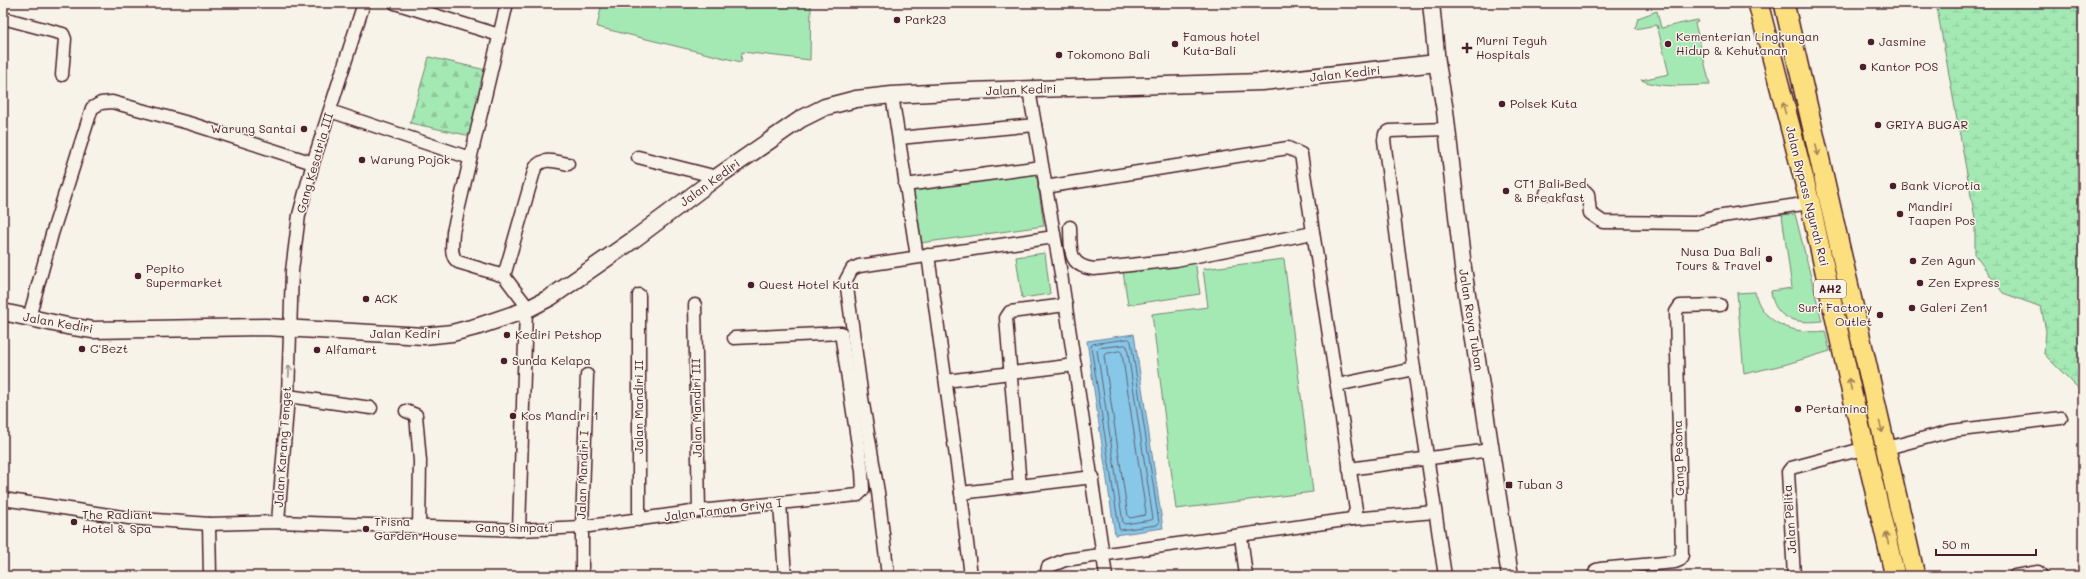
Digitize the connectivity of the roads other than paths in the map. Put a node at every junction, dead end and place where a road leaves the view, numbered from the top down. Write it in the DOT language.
graph roads {
  1 [pos="364,3"];
  2 [pos="395,3"];
  3 [pos="507,3"];
  4 [pos="1431,3"];
  5 [pos="1758,3"];
  6 [pos="1784,3"];
  7 [pos="3,18"];
  8 [pos="499,35"];
  9 [pos="1437,63"];
  10 [pos="62,76"];
  11 [pos="1029,90"];
  12 [pos="892,95"];
  13 [pos="330,111"];
  14 [pos="1035,125"];
  15 [pos="1446,129"];
  16 [pos="899,138"];
  17 [pos="638,157"];
  18 [pos="470,158"];
  19 [pos="313,163"];
  20 [pos="568,164"];
  21 [pos="1041,167"];
  22 [pos="717,177"];
  23 [pos="905,185"];
  24 [pos="1045,187"];
  25 [pos="1546,193"];
  26 [pos="1810,203"];
  27 [pos="1070,227"];
  28 [pos="1313,233"];
  29 [pos="1054,237"];
  30 [pos="922,256"];
  31 [pos="504,276"];
  32 [pos="639,295"];
  33 [pos="695,305"];
  34 [pos="1066,305"];
  35 [pos="1720,305"];
  36 [pos="527,310"];
  37 [pos="3,312"];
  38 [pos="29,318"];
  39 [pos="290,328"];
  40 [pos="734,338"];
  41 [pos="1075,365"];
  42 [pos="1414,369"];
  43 [pos="1010,373"];
  44 [pos="587,376"];
  45 [pos="946,381"];
  46 [pos="1337,385"];
  47 [pos="288,396"];
  48 [pos="371,408"];
  49 [pos="406,411"];
  50 [pos="2062,418"];
  51 [pos="1866,448"];
  52 [pos="1887,448"];
  53 [pos="1490,450"];
  54 [pos="1427,459"];
  55 [pos="874,469"];
  56 [pos="1349,469"];
  57 [pos="862,471"];
  58 [pos="1092,477"];
  59 [pos="1020,486"];
  60 [pos="962,493"];
  61 [pos="3,499"];
  62 [pos="780,503"];
  63 [pos="699,511"];
  64 [pos="1435,512"];
  65 [pos="1352,519"];
  66 [pos="639,520"];
  67 [pos="278,522"];
  68 [pos="209,524"];
  69 [pos="582,527"];
  70 [pos="419,528"];
  71 [pos="519,530"];
  72 [pos="1241,536"];
  73 [pos="1103,554"];
  74 [pos="210,576"];
  75 [pos="582,576"];
  76 [pos="784,576"];
  77 [pos="888,576"];
  78 [pos="971,576"];
  79 [pos="1046,576"];
  80 [pos="1106,576"];
  81 [pos="1246,576"];
  82 [pos="1445,576"];
  83 [pos="1510,576"];
  84 [pos="1594,576"];
  85 [pos="1794,576"];
  86 [pos="1895,576"];
  87 [pos="1915,576"];
  88 [pos="2016,576"];
  89 [pos="2042,576"];
  1 -- 13 [label="street, Gang Kesatria III"];
  2 -- 8 [label="street"];
  3 -- 8 [label="street"];
  4 -- 9 [label="main road, Jalan Raya Tuban"];
  26 -- 5 [label="highway, Jalan Bypass Ngurah Rai / AH2, one-way"];
  6 -- 52 [label="highway, Jalan Bypass Ngurah Rai / AH2, one-way"];
  7 -- 10 [label="street"];
  8 -- 18 [label="street"];
  9 -- 11 [label="main road, Jalan Kediri"];
  9 -- 15 [label="main road, Jalan Raya Tuban"];
  11 -- 12 [label="main road, Jalan Kediri"];
  11 -- 14 [label="street"];
  12 -- 16 [label="street"];
  12 -- 22 [label="main road, Jalan Kediri"];
  13 -- 18 [label="street"];
  13 -- 19 [label="street, Gang Kesatria III"];
  14 -- 16 [label="street"];
  14 -- 21 [label="street"];
  15 -- 42 [label="street"];
  15 -- 53 [label="main road, Jalan Raya Tuban"];
  16 -- 23 [label="street"];
  17 -- 22 [label="street"];
  18 -- 31 [label="street"];
  19 -- 38 [label="street"];
  19 -- 39 [label="street, Gang Kesatria III"];
  20 -- 31 [label="street"];
  21 -- 23 [label="street"];
  21 -- 24 [label="street"];
  22 -- 36 [label="main road, Jalan Kediri"];
  23 -- 30 [label="street"];
  24 -- 28 [label="street"];
  24 -- 29 [label="street"];
  25 -- 26 [label="street"];
  51 -- 26 [label="highway, Jalan Bypass Ngurah Rai / AH2, one-way"];
  27 -- 28 [label="street"];
  28 -- 46 [label="street"];
  29 -- 30 [label="street"];
  29 -- 34 [label="street"];
  30 -- 45 [label="street"];
  30 -- 55 [label="street"];
  31 -- 36 [label="street"];
  32 -- 66 [label="street, Jalan Mandiri II"];
  33 -- 63 [label="street, Jalan Mandiri III"];
  34 -- 41 [label="street"];
  34 -- 43 [label="street"];
  35 -- 84 [label="street, Gang Pesona"];
  36 -- 39 [label="main road, Jalan Kediri"];
  36 -- 71 [label="street"];
  37 -- 38 [label="main road, Jalan Kediri"];
  38 -- 39 [label="main road, Jalan Kediri"];
  47 -- 39 [label="street, Jalan Karang Tenget, one-way"];
  40 -- 57 [label="street"];
  41 -- 43 [label="street"];
  41 -- 58 [label="street"];
  42 -- 46 [label="street"];
  42 -- 54 [label="street"];
  43 -- 45 [label="street"];
  43 -- 59 [label="street"];
  44 -- 69 [label="street, Jalan Mandiri I"];
  45 -- 60 [label="street"];
  46 -- 56 [label="street"];
  47 -- 48 [label="street"];
  47 -- 67 [label="street, Jalan Karang Tenget"];
  49 -- 70 [label="street"];
  50 -- 52 [label="street"];
  51 -- 85 [label="street, Jalan Pelita"];
  86 -- 51 [label="highway, Jalan Bypass Ngurah Rai / AH2, one-way"];
  52 -- 87 [label="highway, Jalan Bypass Ngurah Rai / AH2"];
  53 -- 54 [label="street"];
  53 -- 83 [label="main road, Jalan Raya Tuban"];
  54 -- 56 [label="street"];
  54 -- 64 [label="street"];
  55 -- 57 [label="street"];
  55 -- 77 [label="street"];
  56 -- 65 [label="street"];
  57 -- 62 [label="street, Jalan Taman Griya I"];
  58 -- 59 [label="street"];
  58 -- 73 [label="street"];
  59 -- 60 [label="street"];
  60 -- 78 [label="street"];
  61 -- 68 [label="street, Jalan Karang Tenget"];
  62 -- 63 [label="street, Jalan Taman Griya I"];
  62 -- 76 [label="street"];
  63 -- 66 [label="street, Jalan Taman Griya I"];
  64 -- 65 [label="street"];
  64 -- 82 [label="street"];
  65 -- 72 [label="street"];
  66 -- 69 [label="street, Jalan Taman Griya I"];
  67 -- 68 [label="street, Jalan Karang Tenget"];
  67 -- 70 [label="street, Gang Simpati"];
  68 -- 74 [label="street"];
  69 -- 71 [label="street, Gang Simpati"];
  69 -- 75 [label="street, Jalan Mandiri I"];
  70 -- 71 [label="street, Gang Simpati"];
  72 -- 73 [label="street"];
  72 -- 81 [label="street"];
  73 -- 79 [label="street"];
  73 -- 80 [label="street"];
  88 -- 89 [label="street"];
}
